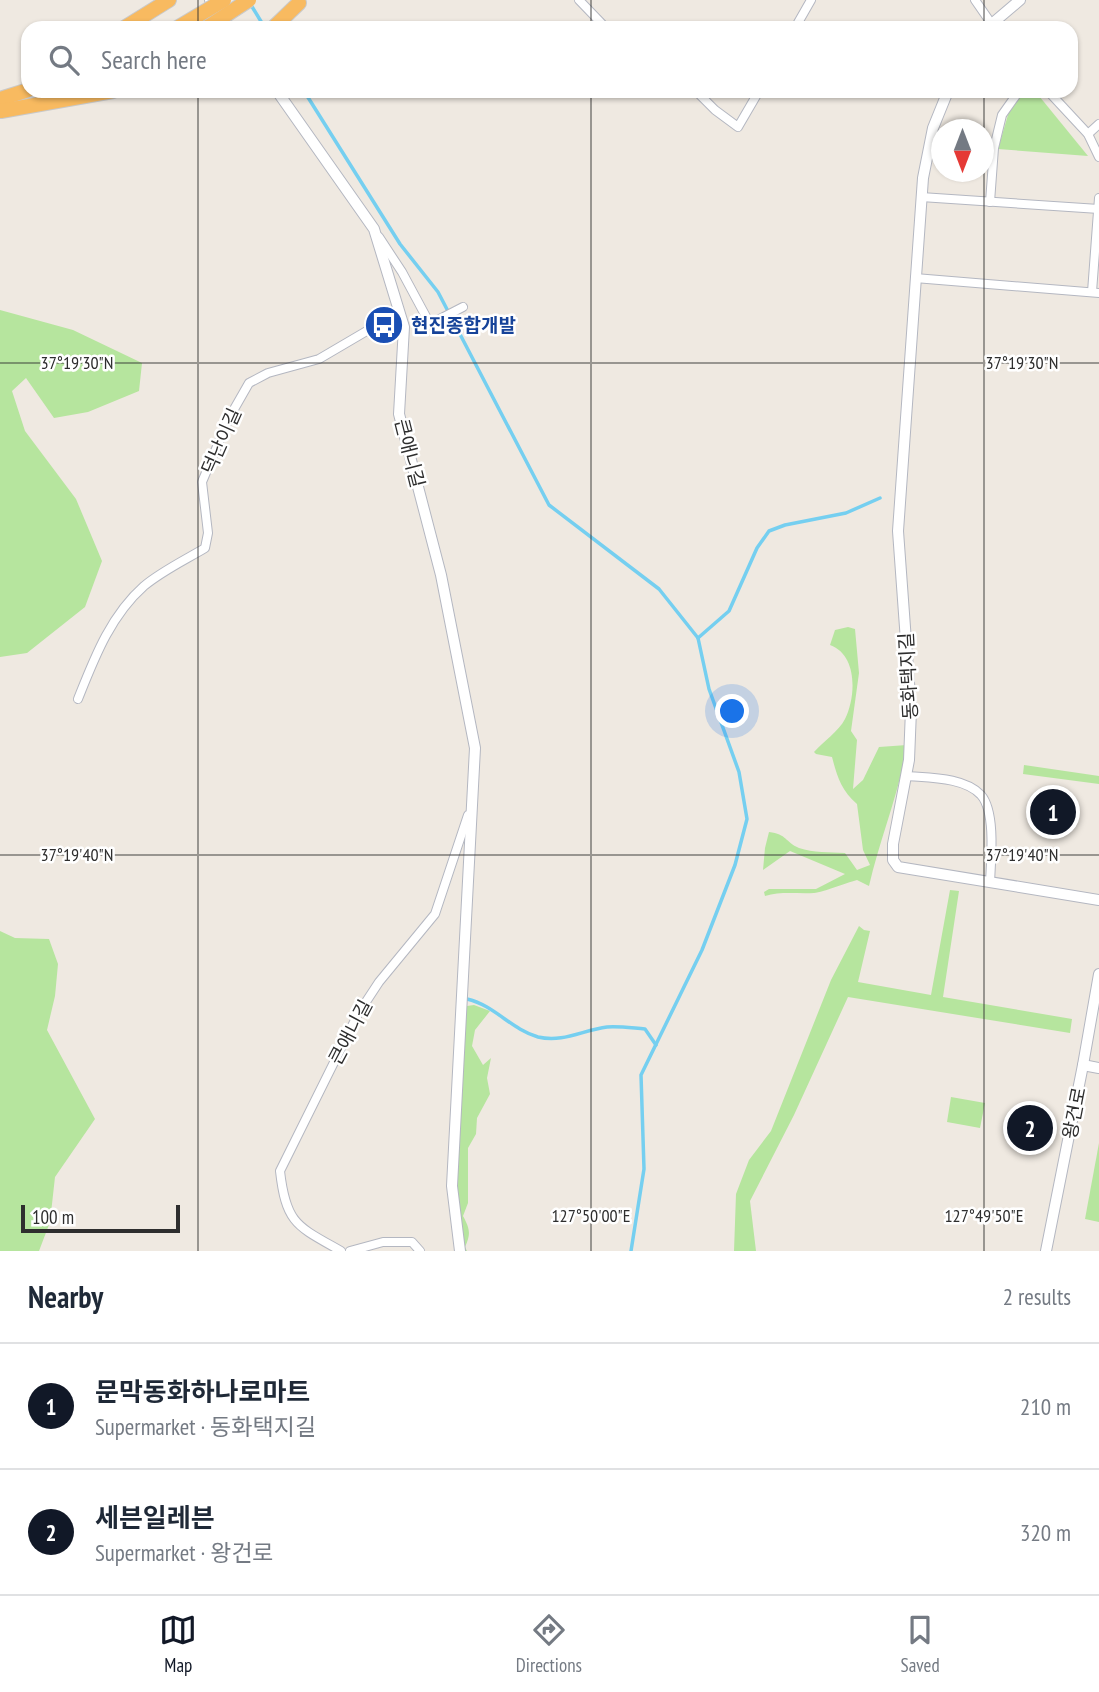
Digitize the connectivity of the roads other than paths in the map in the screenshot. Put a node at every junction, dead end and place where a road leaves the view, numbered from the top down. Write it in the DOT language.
graph roads {
  1 [pos="169,0"];
  2 [pos="210,0"];
  3 [pos="224,0"];
  4 [pos="249,0"];
  5 [pos="579,0"];
  6 [pos="811,0"];
  7 [pos="975,0"];
  8 [pos="1020,0"];
  9 [pos="300,1"];
  10 [pos="135,21"];
  11 [pos="189,21"];
  12 [pos="217,21"];
  13 [pos="225,21"];
  14 [pos="281,21"];
  15 [pos="599,21"];
  16 [pos="799,21"];
  17 [pos="988,21"];
  18 [pos="997,21"];
  19 [pos="21,92"];
  20 [pos="42,98"];
  21 [pos="73,98"];
  22 [pos="281,98"];
  23 [pos="703,98"];
  24 [pos="755,98"];
  25 [pos="945,98"];
  26 [pos="1014,98"];
  27 [pos="1055,98"];
  28 [pos="0,99"];
  29 [pos="0,111"];
  30 [pos="1099,124"];
  31 [pos="1088,134"];
  32 [pos="1099,157"];
  33 [pos="921,197"];
  34 [pos="1099,198"];
  35 [pos="989,202"];
  36 [pos="1099,209"];
  37 [pos="374,229"];
  38 [pos="915,278"];
  39 [pos="1096,293"];
  40 [pos="461,308"];
  41 [pos="399,312"];
  42 [pos="78,699"];
  43 [pos="907,776"];
  44 [pos="472,802"];
  45 [pos="990,882"];
  46 [pos="1099,900"];
  47 [pos="1099,974"];
  48 [pos="1083,1065"];
  49 [pos="1099,1068"];
  50 [pos="341,1251"];
  51 [pos="351,1251"];
  52 [pos="420,1251"];
  53 [pos="460,1251"];
  54 [pos="1045,1251"];
  1 -- 10 [label="highway"];
  2 -- 13 [label="street"];
  3 -- 11 [label="highway, bridge"];
  4 -- 12 [label="highway, bridge"];
  5 -- 15 [label="street"];
  6 -- 16 [label="street"];
  7 -- 17 [label="street"];
  8 -- 18 [label="street"];
  9 -- 14 [label="highway"];
  19 -- 28 [label="highway"];
  20 -- 29 [label="highway"];
  21 -- 29 [label="highway"];
  22 -- 37 [label="street, 큰애니길"];
  23 -- 24 [label="street"];
  25 -- 33 [label="street, 동화택지길"];
  26 -- 35 [label="street"];
  27 -- 31 [label="street"];
  30 -- 31 [label="street"];
  31 -- 32 [label="street"];
  33 -- 35 [label="street"];
  33 -- 38 [label="street, 동화택지길"];
  34 -- 36 [label="street"];
  35 -- 36 [label="street"];
  36 -- 39 [label="street"];
  37 -- 40 [label="street"];
  37 -- 41 [label="street, 큰애니길"];
  38 -- 39 [label="street"];
  38 -- 43 [label="street, 동화택지길"];
  41 -- 42 [label="street, 덕난이길"];
  41 -- 44 [label="street, 큰애니길"];
  43 -- 45 [label="street"];
  43 -- 45 [label="street, 동화택지길"];
  44 -- 50 [label="street, 큰애니길"];
  44 -- 53 [label="street, 큰애니길"];
  45 -- 46 [label="street, 동화택지길"];
  47 -- 48 [label="street, 왕건로"];
  48 -- 49 [label="street"];
  48 -- 54 [label="street, 왕건로"];
  51 -- 52 [label="street"];
}
